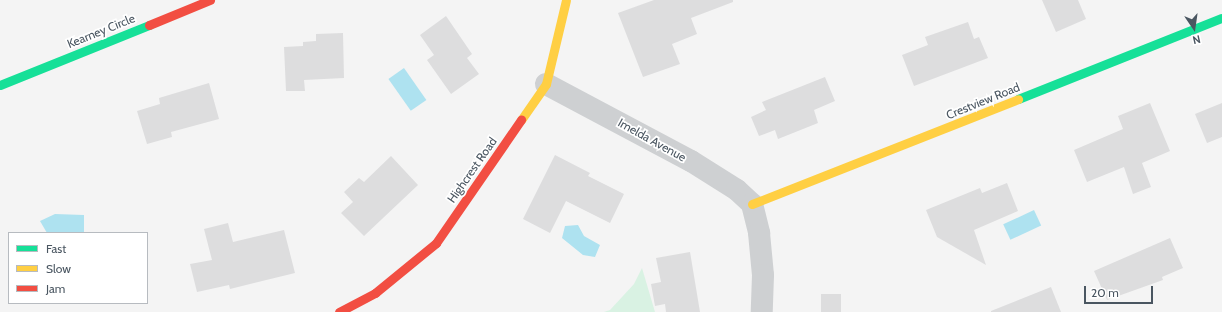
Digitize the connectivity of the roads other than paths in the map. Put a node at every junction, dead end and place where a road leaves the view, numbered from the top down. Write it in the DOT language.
graph roads {
  1 [pos="210,0"];
  2 [pos="566,0"];
  3 [pos="1222,18"];
  4 [pos="546,84"];
  5 [pos="0,85"];
  6 [pos="752,204"];
  7 [pos="339,312"];
  8 [pos="762,312"];
  1 -- 5 [label="street, Kearney Circle"];
  2 -- 4 [label="street, Highcrest Road"];
  3 -- 6 [label="street, Crestview Road"];
  4 -- 6 [label="street, Imelda Avenue"];
  4 -- 7 [label="street, Highcrest Road"];
  6 -- 8 [label="street"];
}
